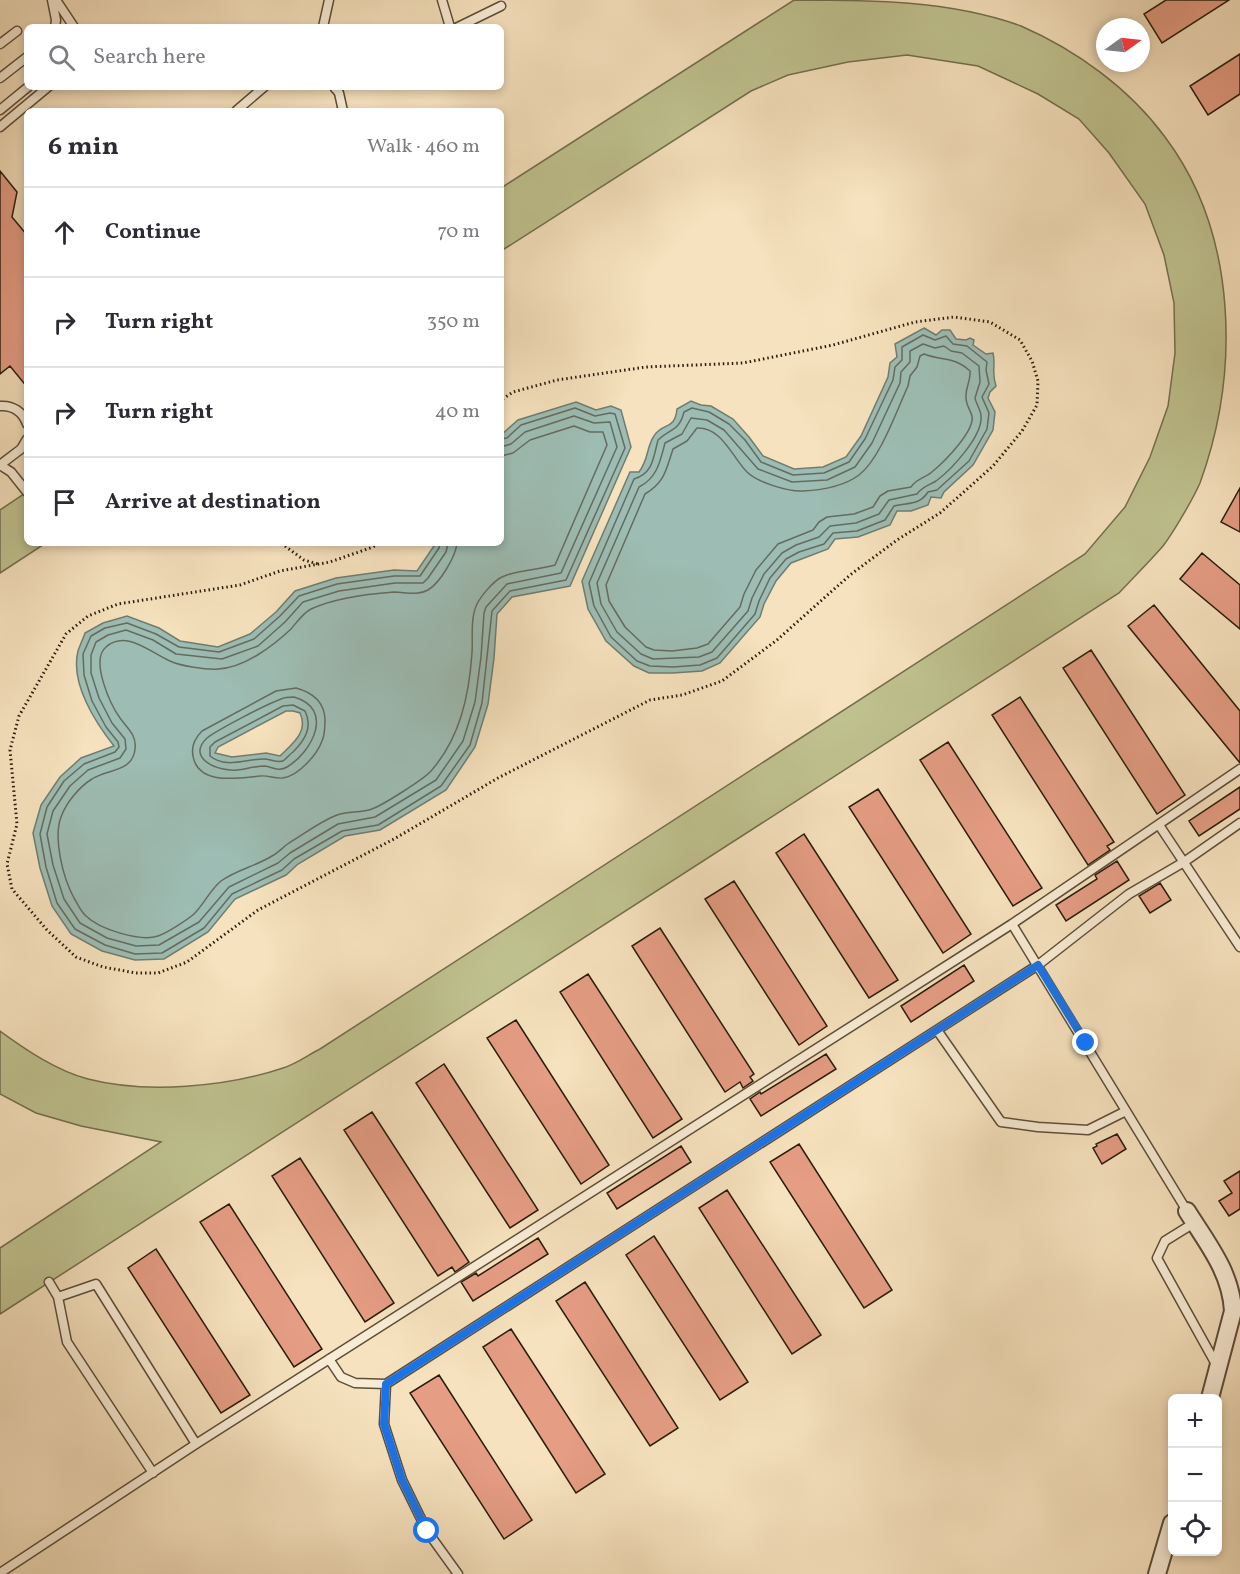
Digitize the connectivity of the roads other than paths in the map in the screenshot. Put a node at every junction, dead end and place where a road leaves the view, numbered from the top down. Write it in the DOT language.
graph roads {
  1 [pos="54,0"];
  2 [pos="329,0"];
  3 [pos="442,0"];
  4 [pos="501,6"];
  5 [pos="55,24"];
  6 [pos="71,24"];
  7 [pos="324,24"];
  8 [pos="449,24"];
  9 [pos="464,24"];
  10 [pos="17,31"];
  11 [pos="0,44"];
  12 [pos="24,59"];
  13 [pos="0,78"];
  14 [pos="24,90"];
  15 [pos="44,90"];
  16 [pos="260,90"];
  17 [pos="338,90"];
  18 [pos="240,108"];
  19 [pos="342,108"];
  20 [pos="0,110"];
  21 [pos="0,127"];
  22 [pos="0,406"];
  23 [pos="24,418"];
  24 [pos="24,444"];
  25 [pos="0,465"];
  26 [pos="24,488"];
  27 [pos="1240,769"];
  28 [pos="1240,822"];
  29 [pos="1160,825"];
  30 [pos="1184,862"];
  31 [pos="1012,924"];
  32 [pos="1240,947"];
  33 [pos="1038,965"];
  34 [pos="937,1030"];
  35 [pos="1126,1111"];
  36 [pos="1191,1217"];
  37 [pos="49,1282"];
  38 [pos="58,1297"];
  39 [pos="329,1359"];
  40 [pos="1218,1369"];
  41 [pos="386,1384"];
  42 [pos="1211,1394"];
  43 [pos="196,1444"];
  44 [pos="153,1473"];
  45 [pos="1168,1539"];
  46 [pos="0,1573"];
  47 [pos="458,1574"];
  48 [pos="1157,1574"];
  1 -- 5 [label="lane"];
  1 -- 6 [label="lane"];
  2 -- 7 [label="lane"];
  3 -- 8 [label="lane"];
  4 -- 9 [label="lane"];
  10 -- 11 [label="lane"];
  12 -- 13 [label="lane"];
  14 -- 20 [label="lane"];
  15 -- 21 [label="lane"];
  16 -- 18 [label="lane"];
  17 -- 19 [label="lane"];
  22 -- 23 [label="lane"];
  24 -- 25 [label="lane"];
  25 -- 26 [label="lane"];
  27 -- 29 [label="lane"];
  28 -- 30 [label="lane"];
  29 -- 30 [label="lane"];
  29 -- 31 [label="lane"];
  30 -- 32 [label="lane"];
  30 -- 33 [label="lane"];
  31 -- 33 [label="lane"];
  31 -- 39 [label="lane"];
  33 -- 34 [label="lane"];
  33 -- 35 [label="lane"];
  34 -- 35 [label="lane"];
  34 -- 41 [label="lane"];
  35 -- 36 [label="lane"];
  36 -- 40 [label="street"];
  36 -- 40 [label="lane"];
  37 -- 38 [label="lane"];
  38 -- 43 [label="lane"];
  38 -- 44 [label="lane"];
  39 -- 41 [label="lane"];
  39 -- 43 [label="lane"];
  40 -- 42 [label="street"];
  41 -- 47 [label="lane"];
  43 -- 44 [label="lane"];
  44 -- 46 [label="lane"];
  45 -- 48 [label="street"];
}
